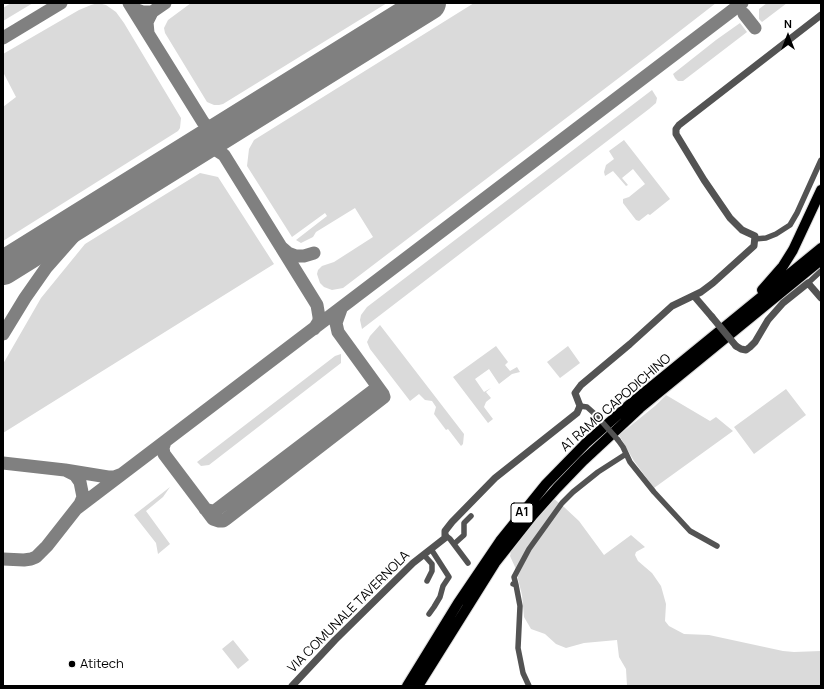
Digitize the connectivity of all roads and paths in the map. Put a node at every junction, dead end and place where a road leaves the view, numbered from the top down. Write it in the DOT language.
graph roads {
  1 [pos="821,15"];
  2 [pos="821,160"];
  3 [pos="821,190"];
  4 [pos="756,239"];
  5 [pos="821,248"];
  6 [pos="821,260"];
  7 [pos="821,271"];
  8 [pos="808,283"];
  9 [pos="694,296"];
  10 [pos="821,298"];
  11 [pos="673,370"];
  12 [pos="580,406"];
  13 [pos="626,454"];
  14 [pos="471,516"];
  15 [pos="445,535"];
  16 [pos="454,544"];
  17 [pos="717,546"];
  18 [pos="431,549"];
  19 [pos="424,555"];
  20 [pos="468,563"];
  21 [pos="427,582"];
  22 [pos="429,614"];
  23 [pos="292,686"];
  24 [pos="408,686"];
  25 [pos="418,686"];
  26 [pos="529,686"];
  1 -- 4 [label="street"];
  2 -- 4 [label="street"];
  3 -- 11 [label="highway"];
  4 -- 9 [label="street"];
  5 -- 11 [label="highway, A1 RAMO CAPODICHINO / A1"];
  6 -- 25 [label="highway, A1 RAMO CAPODICHINO / A1"];
  7 -- 8 [label="street"];
  8 -- 9 [label="street, bridge"];
  8 -- 10 [label="street"];
  9 -- 12 [label="street"];
  11 -- 24 [label="highway, A1 RAMO CAPODICHINO / A1"];
  12 -- 13 [label="street, bridge"];
  12 -- 15 [label="street, VIA COMUNALE TAVERNOLA"];
  13 -- 17 [label="street"];
  13 -- 26 [label="street"];
  14 -- 16 [label="street"];
  15 -- 16 [label="street"];
  15 -- 18 [label="street, VIA COMUNALE TAVERNOLA"];
  16 -- 20 [label="street"];
  18 -- 19 [label="street, VIA COMUNALE TAVERNOLA"];
  18 -- 22 [label="street"];
  19 -- 21 [label="street, VIA COMUNALE TAVERNOLA"];
  19 -- 23 [label="street, VIA COMUNALE TAVERNOLA"];
}
